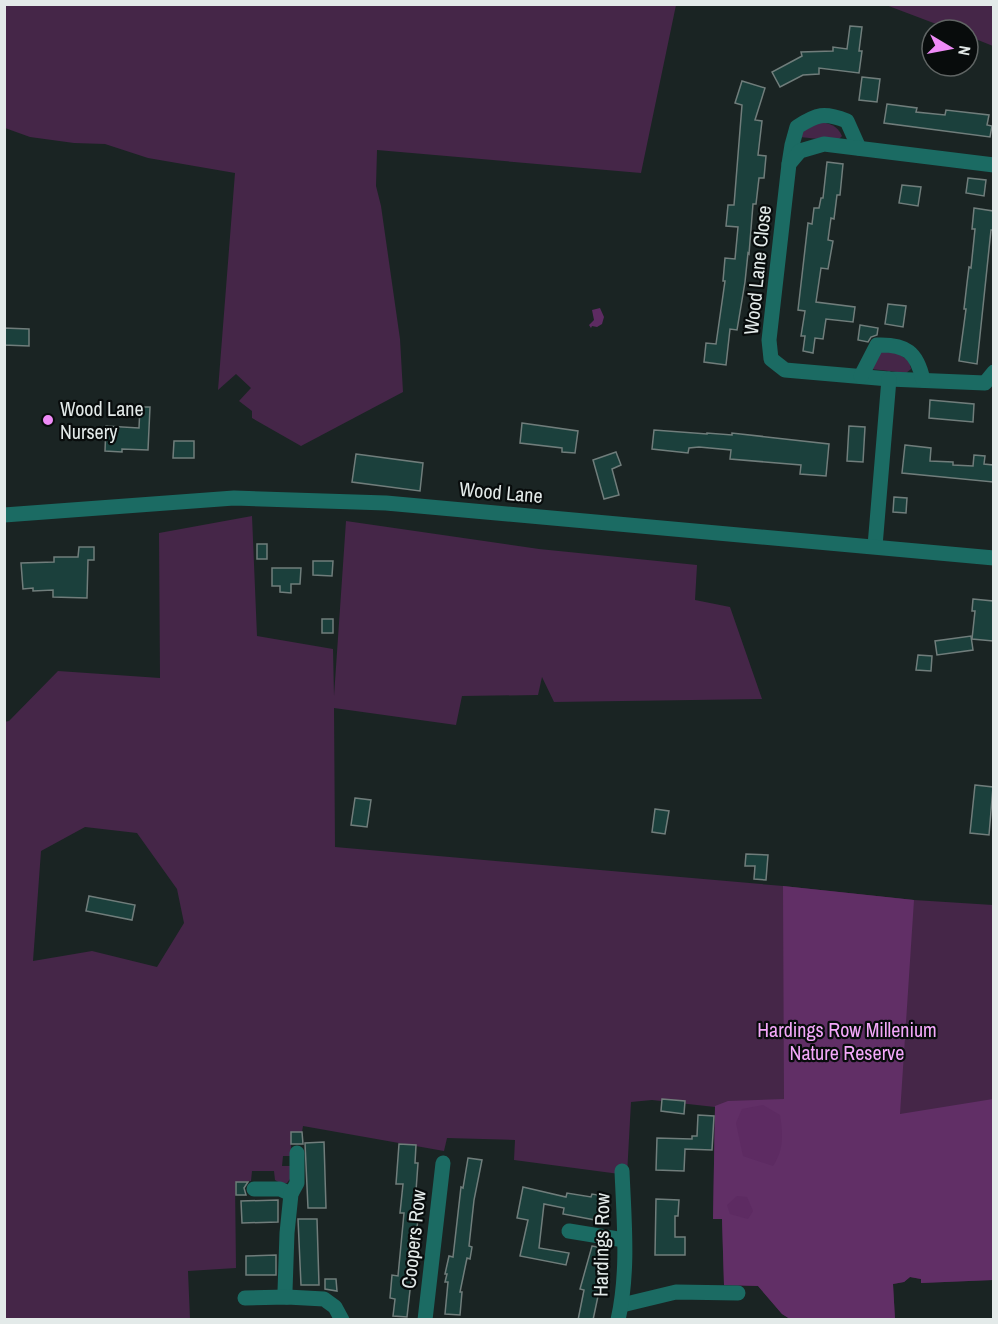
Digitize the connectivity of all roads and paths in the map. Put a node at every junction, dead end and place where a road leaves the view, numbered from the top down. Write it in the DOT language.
graph roads {
  1 [pos="859,148"];
  2 [pos="789,164"];
  3 [pos="993,165"];
  4 [pos="993,372"];
  5 [pos="861,376"];
  6 [pos="889,379"];
  7 [pos="923,380"];
  8 [pos="4,515"];
  9 [pos="875,546"];
  10 [pos="993,558"];
  11 [pos="297,1153"];
  12 [pos="443,1163"];
  13 [pos="622,1171"];
  14 [pos="254,1189"];
  15 [pos="291,1194"];
  16 [pos="569,1231"];
  17 [pos="624,1240"];
  18 [pos="738,1293"];
  19 [pos="287,1297"];
  20 [pos="245,1298"];
  21 [pos="620,1312"];
  22 [pos="342,1320"];
  23 [pos="425,1320"];
  1 -- 2 [label="street"];
  1 -- 2 [label="street, Wood Lane Close"];
  1 -- 3 [label="street"];
  2 -- 5 [label="street, Wood Lane Close"];
  4 -- 7 [label="street, Wood Lane Close"];
  5 -- 6 [label="street, Wood Lane Close"];
  5 -- 7 [label="street"];
  6 -- 7 [label="street, Wood Lane Close"];
  6 -- 9 [label="street"];
  8 -- 9 [label="street, Wood Lane"];
  9 -- 10 [label="street, Wood Lane"];
  11 -- 15 [label="street"];
  12 -- 23 [label="street, Coopers Row"];
  13 -- 17 [label="street, Hardings Row"];
  14 -- 15 [label="street"];
  15 -- 19 [label="street"];
  16 -- 17 [label="street"];
  17 -- 21 [label="street, Hardings Row"];
  18 -- 21 [label="street"];
  19 -- 20 [label="street"];
  19 -- 22 [label="street"];
}
